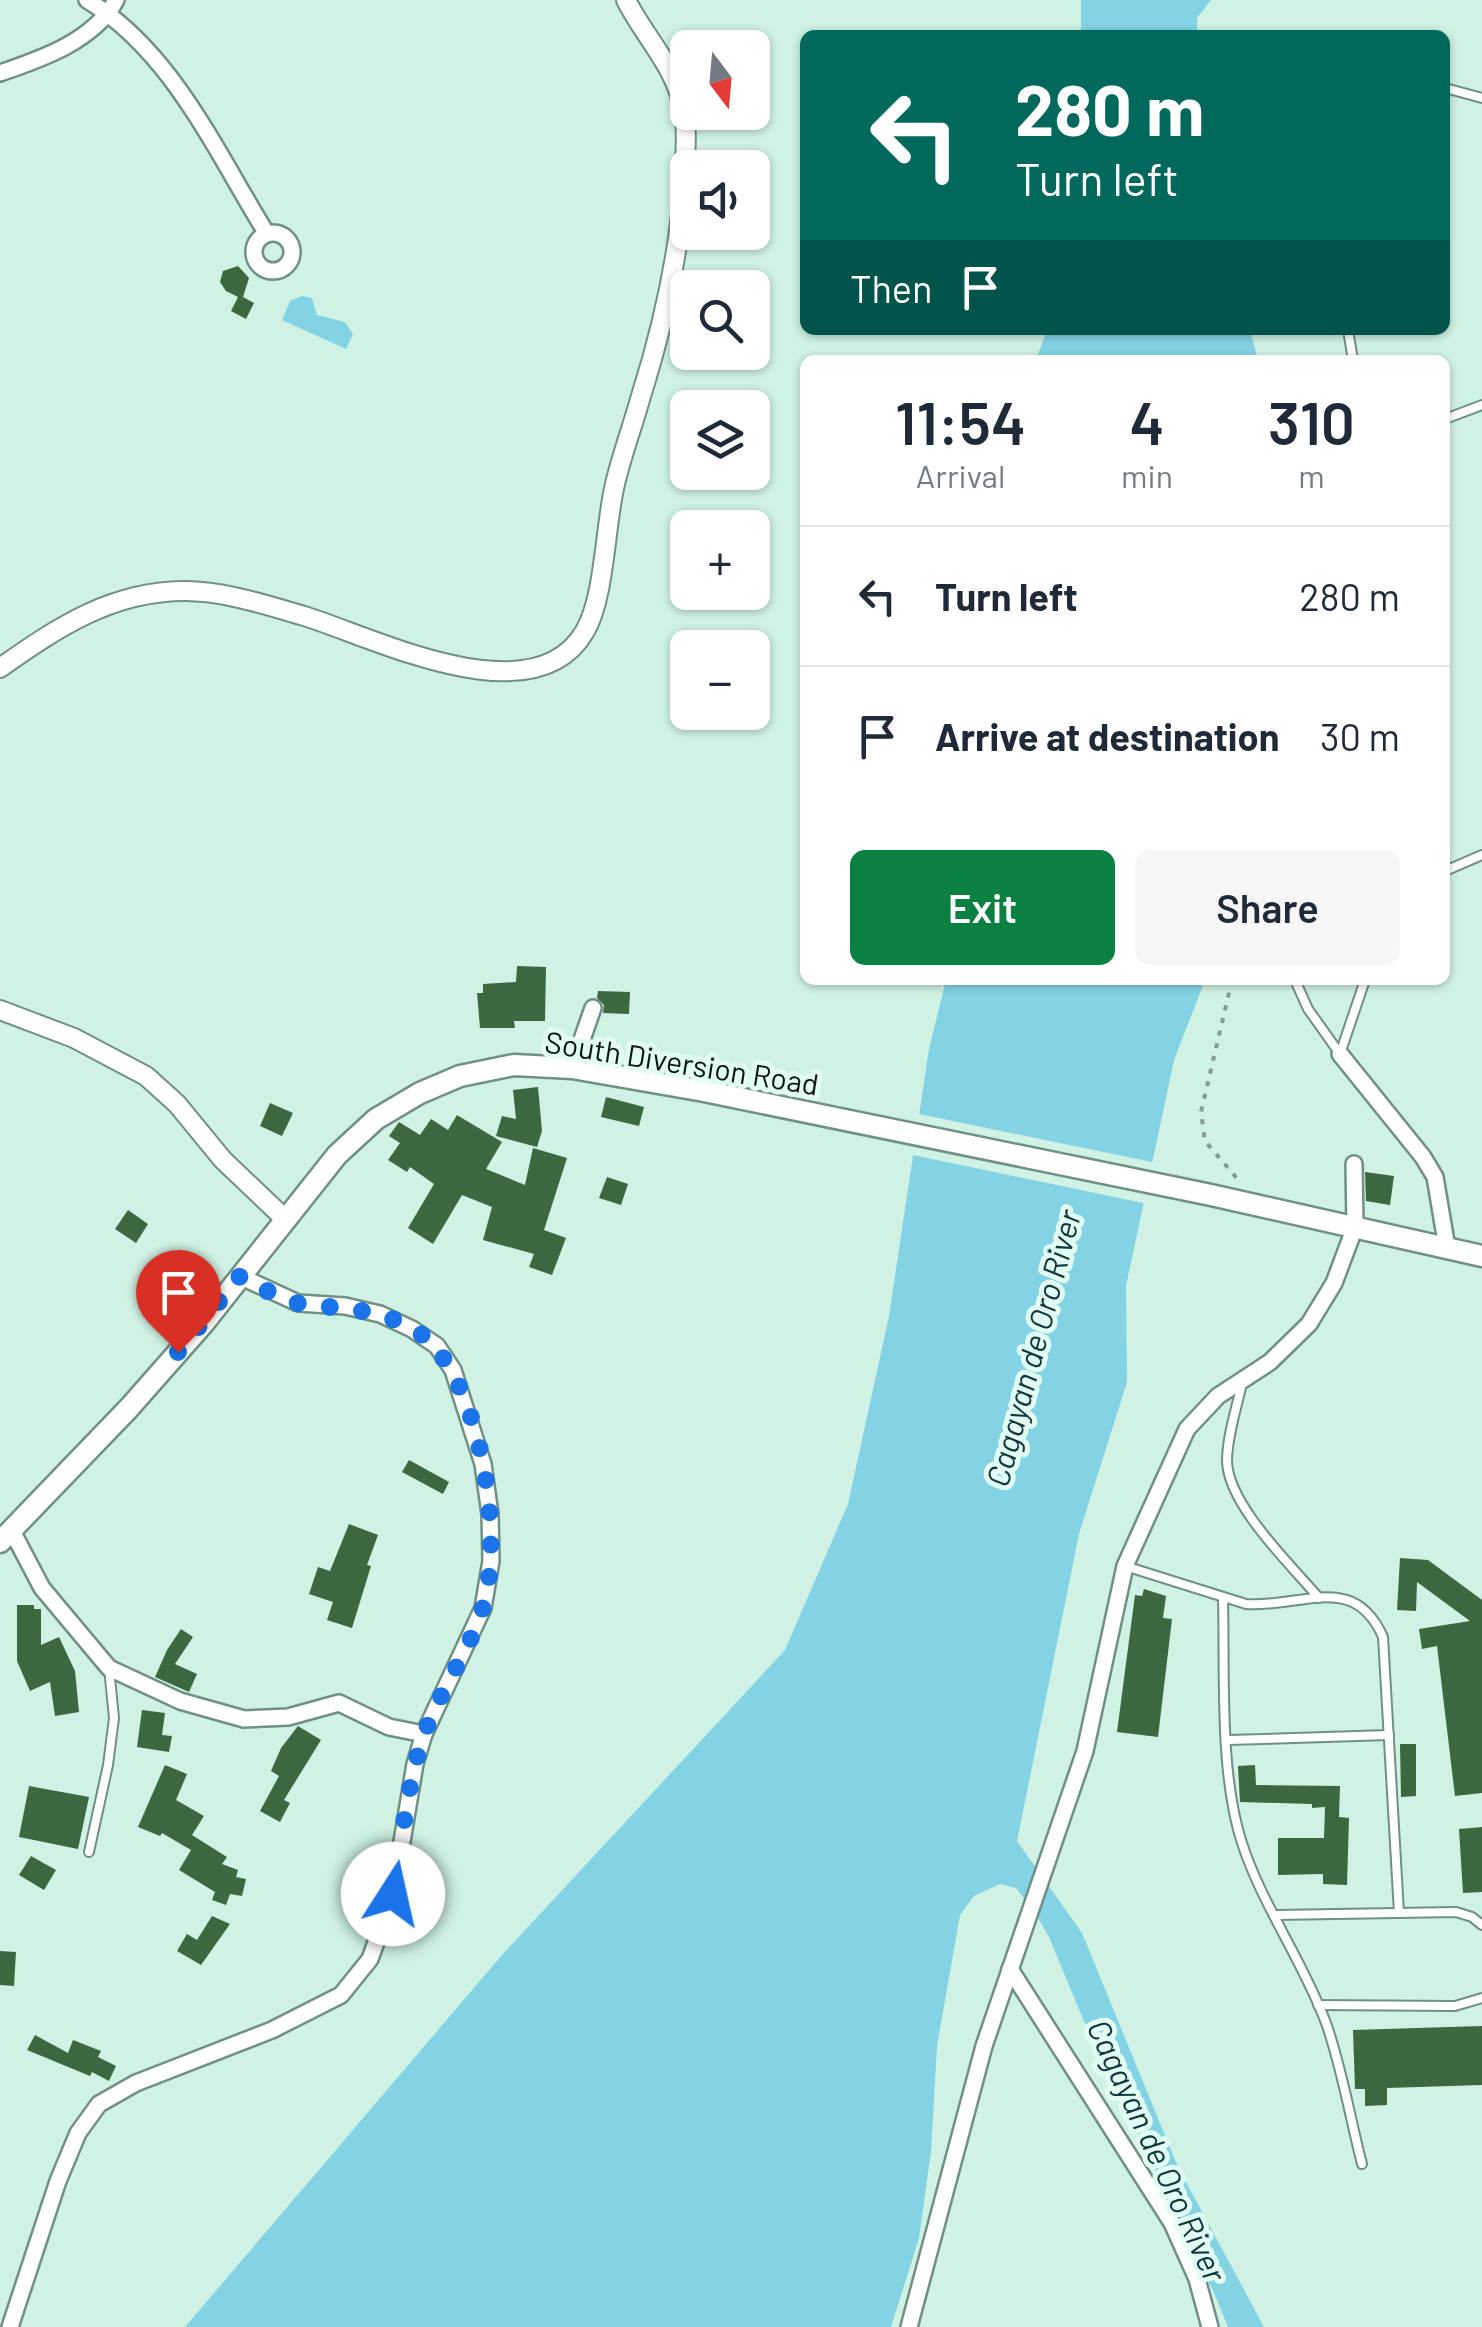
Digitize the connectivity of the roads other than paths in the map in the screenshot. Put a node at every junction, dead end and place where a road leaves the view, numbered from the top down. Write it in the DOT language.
graph roads {
  1 [pos="87,0"];
  2 [pos="626,0"];
  3 [pos="112,6"];
  4 [pos="0,73"];
  5 [pos="1450,89"];
  6 [pos="1482,98"];
  7 [pos="266,234"];
  8 [pos="1482,404"];
  9 [pos="1450,417"];
  10 [pos="0,668"];
  11 [pos="1482,855"];
  12 [pos="1450,870"];
  13 [pos="1296,985"];
  14 [pos="1363,985"];
  15 [pos="593,1008"];
  16 [pos="0,1010"];
  17 [pos="1340,1054"];
  18 [pos="572,1068"];
  19 [pos="1354,1164"];
  20 [pos="284,1218"];
  21 [pos="1354,1226"];
  22 [pos="1447,1248"];
  23 [pos="1482,1256"];
  24 [pos="240,1276"];
  25 [pos="1244,1378"];
  26 [pos="6,1536"];
  27 [pos="1125,1566"];
  28 [pos="1319,1598"];
  29 [pos="1223,1599"];
  30 [pos="110,1668"];
  31 [pos="424,1734"];
  32 [pos="1388,1735"];
  33 [pos="1228,1740"];
  34 [pos="89,1852"];
  35 [pos="1399,1913"];
  36 [pos="1276,1915"];
  37 [pos="1482,1926"];
  38 [pos="1013,1961"];
  39 [pos="1482,1998"];
  40 [pos="1318,2005"];
  41 [pos="1362,2164"];
  42 [pos="10,2327"];
  43 [pos="910,2327"];
  44 [pos="1210,2327"];
  1 -- 3 [label="street"];
  2 -- 10 [label="street"];
  3 -- 4 [label="street"];
  3 -- 7 [label="street"];
  5 -- 6 [label="lane"];
  8 -- 9 [label="lane"];
  11 -- 12 [label="lane"];
  13 -- 17 [label="lane"];
  14 -- 17 [label="lane"];
  15 -- 18 [label="street"];
  16 -- 20 [label="street"];
  17 -- 22 [label="street"];
  18 -- 20 [label="main road, South Diversion Road"];
  18 -- 21 [label="main road, South Diversion Road"];
  19 -- 21 [label="street"];
  20 -- 24 [label="main road, South Diversion Road"];
  21 -- 22 [label="main road, South Diversion Road"];
  21 -- 25 [label="street"];
  22 -- 23 [label="main road, South Diversion Road"];
  24 -- 26 [label="main road, South Diversion Road"];
  24 -- 31 [label="street"];
  25 -- 27 [label="street"];
  25 -- 28 [label="lane"];
  26 -- 30 [label="street"];
  27 -- 29 [label="lane"];
  27 -- 38 [label="street"];
  28 -- 29 [label="lane"];
  28 -- 32 [label="lane"];
  29 -- 33 [label="lane"];
  30 -- 31 [label="street"];
  30 -- 34 [label="lane"];
  31 -- 42 [label="street"];
  32 -- 33 [label="lane"];
  32 -- 35 [label="lane"];
  33 -- 36 [label="lane"];
  35 -- 36 [label="lane"];
  35 -- 37 [label="lane"];
  36 -- 40 [label="lane"];
  38 -- 43 [label="street"];
  38 -- 44 [label="street"];
  39 -- 40 [label="lane"];
  40 -- 41 [label="lane"];
}
